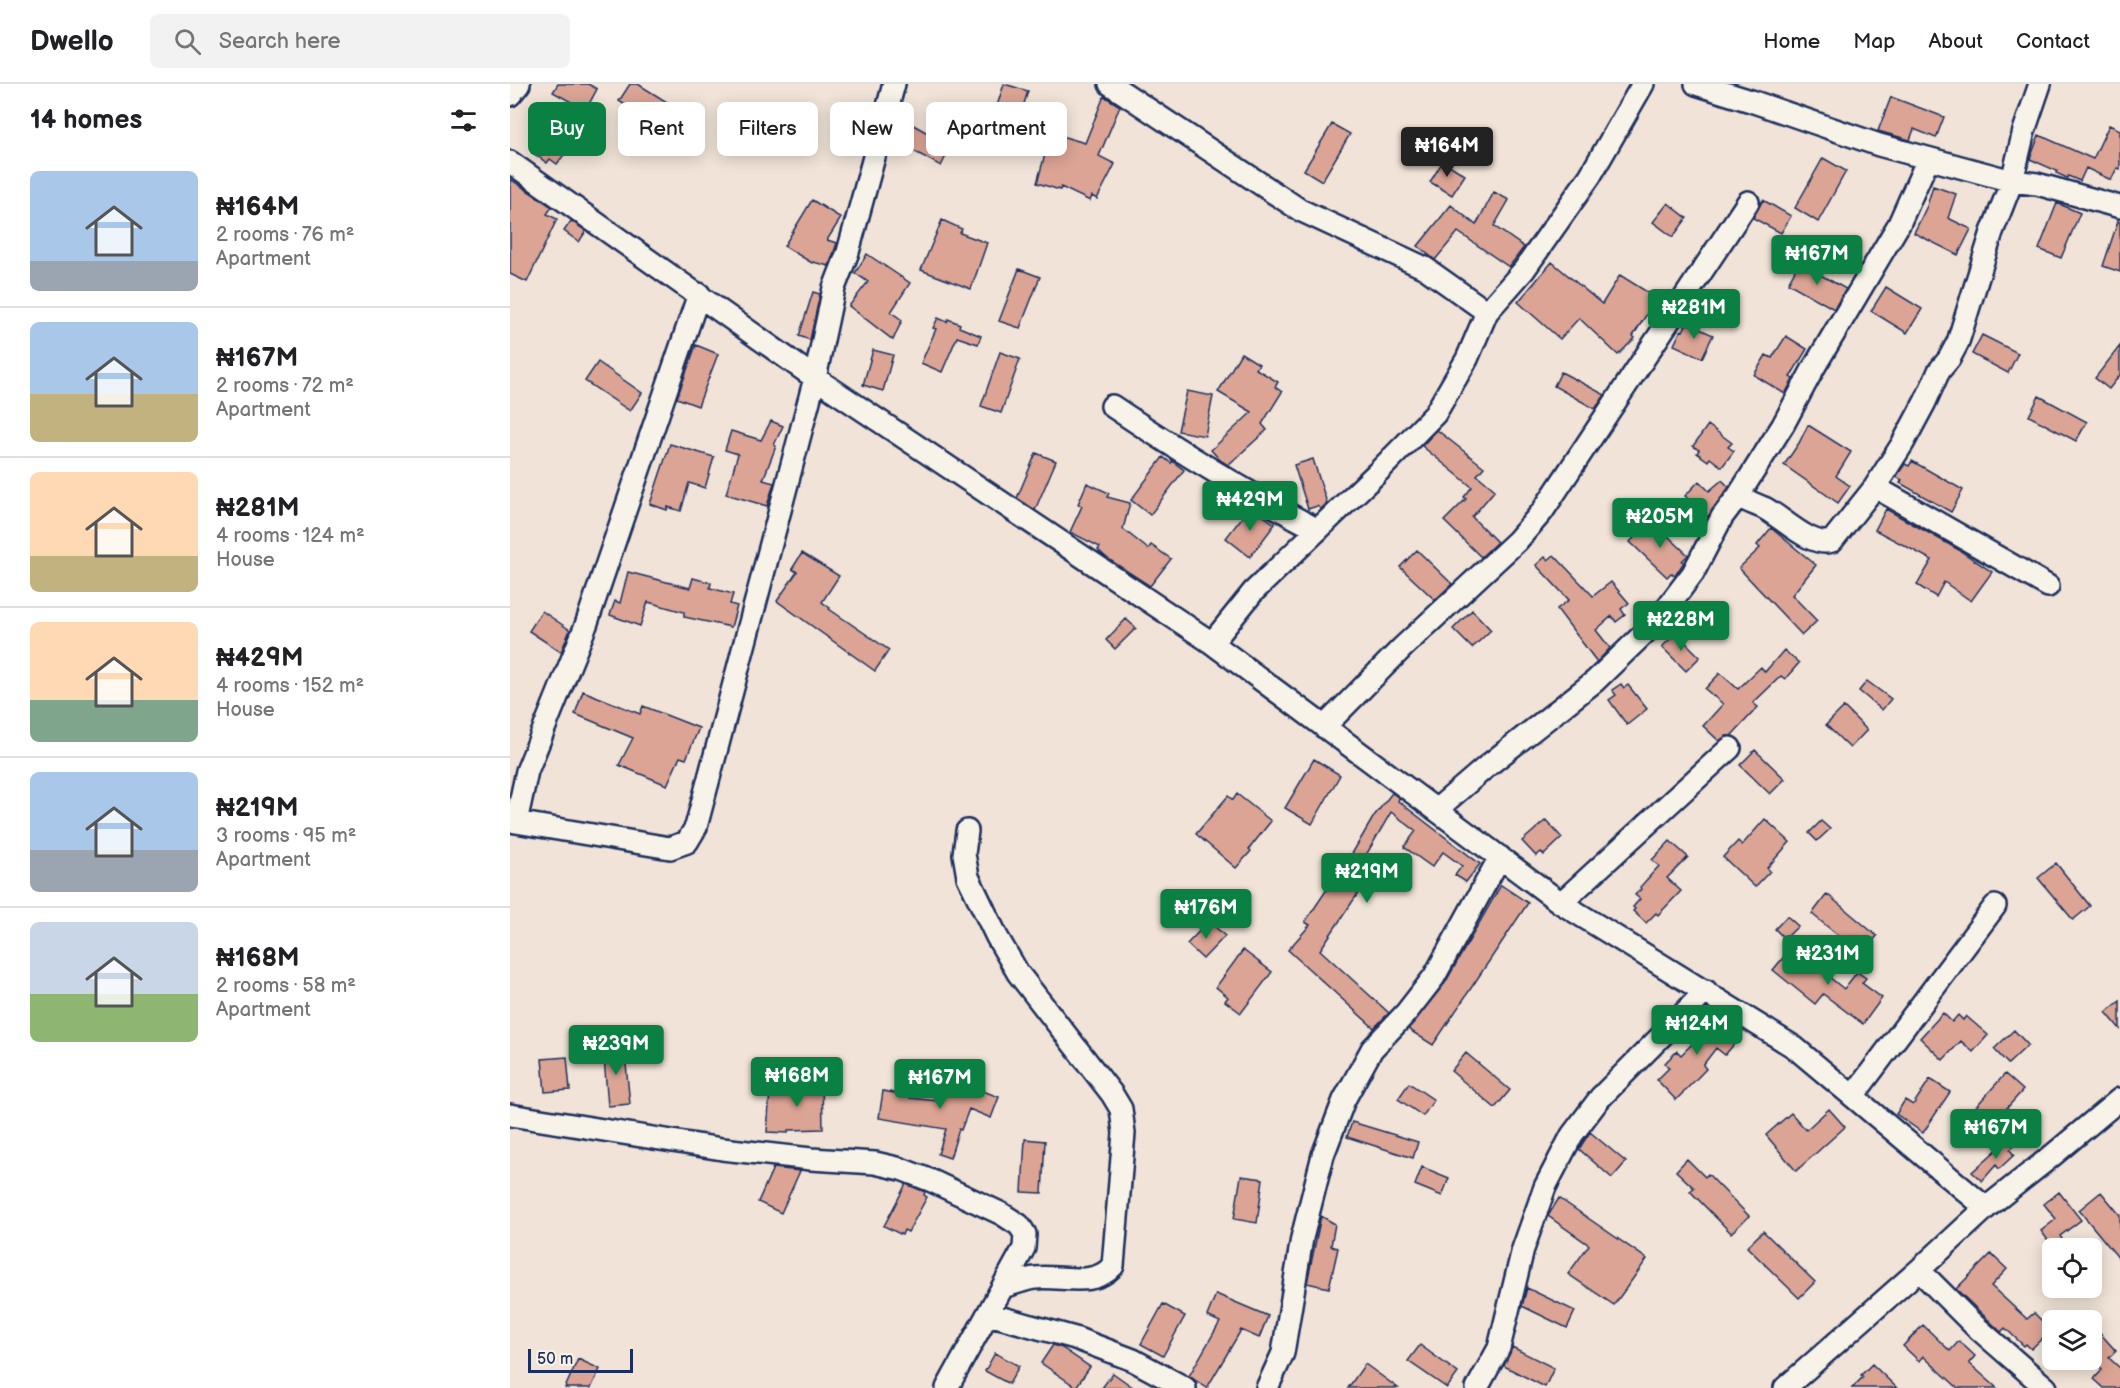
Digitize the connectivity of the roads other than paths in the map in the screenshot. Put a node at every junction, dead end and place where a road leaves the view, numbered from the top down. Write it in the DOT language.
graph roads {
  1 [pos="519,84"];
  2 [pos="894,84"];
  3 [pos="1110,84"];
  4 [pos="1643,84"];
  5 [pos="1696,84"];
  6 [pos="2040,84"];
  7 [pos="510,95"];
  8 [pos="1928,159"];
  9 [pos="510,162"];
  10 [pos="2012,181"];
  11 [pos="1748,202"];
  12 [pos="2120,207"];
  13 [pos="699,294"];
  14 [pos="1487,312"];
  15 [pos="815,378"];
  16 [pos="1112,406"];
  17 [pos="1875,487"];
  18 [pos="1738,496"];
  19 [pos="1318,531"];
  20 [pos="2048,586"];
  21 [pos="1212,643"];
  22 [pos="1324,727"];
  23 [pos="1730,748"];
  24 [pos="519,766"];
  25 [pos="1436,810"];
  26 [pos="513,822"];
  27 [pos="967,831"];
  28 [pos="1500,857"];
  29 [pos="1561,903"];
  30 [pos="1995,906"];
  31 [pos="1706,991"];
  32 [pos="1853,1096"];
  33 [pos="2120,1099"];
  34 [pos="510,1115"];
  35 [pos="1986,1208"];
  36 [pos="1919,1270"];
  37 [pos="1003,1287"];
  38 [pos="988,1314"];
  39 [pos="947,1388"];
  40 [pos="1185,1388"];
  41 [pos="1267,1388"];
  42 [pos="1477,1388"];
  43 [pos="1785,1388"];
  44 [pos="2046,1388"];
  1 -- 7 [label="street"];
  2 -- 15 [label="street"];
  3 -- 14 [label="street"];
  4 -- 14 [label="street"];
  5 -- 8 [label="street"];
  6 -- 10 [label="street"];
  8 -- 10 [label="street"];
  8 -- 18 [label="street"];
  9 -- 13 [label="street"];
  10 -- 12 [label="street"];
  10 -- 17 [label="street"];
  11 -- 22 [label="street"];
  13 -- 15 [label="street"];
  13 -- 24 [label="street"];
  14 -- 19 [label="street"];
  15 -- 21 [label="street"];
  15 -- 26 [label="street"];
  16 -- 19 [label="street"];
  17 -- 18 [label="street"];
  17 -- 20 [label="street"];
  18 -- 25 [label="street"];
  19 -- 21 [label="street"];
  21 -- 22 [label="street"];
  22 -- 25 [label="street"];
  23 -- 29 [label="street"];
  24 -- 26 [label="street"];
  25 -- 28 [label="street"];
  27 -- 37 [label="street"];
  28 -- 29 [label="street"];
  28 -- 41 [label="street"];
  29 -- 31 [label="street"];
  30 -- 32 [label="street"];
  31 -- 32 [label="street"];
  31 -- 42 [label="street"];
  32 -- 35 [label="street"];
  33 -- 35 [label="street"];
  34 -- 37 [label="street"];
  35 -- 36 [label="street"];
  36 -- 43 [label="street"];
  36 -- 44 [label="street"];
  37 -- 38 [label="street"];
  38 -- 39 [label="street"];
  38 -- 40 [label="street"];
}
